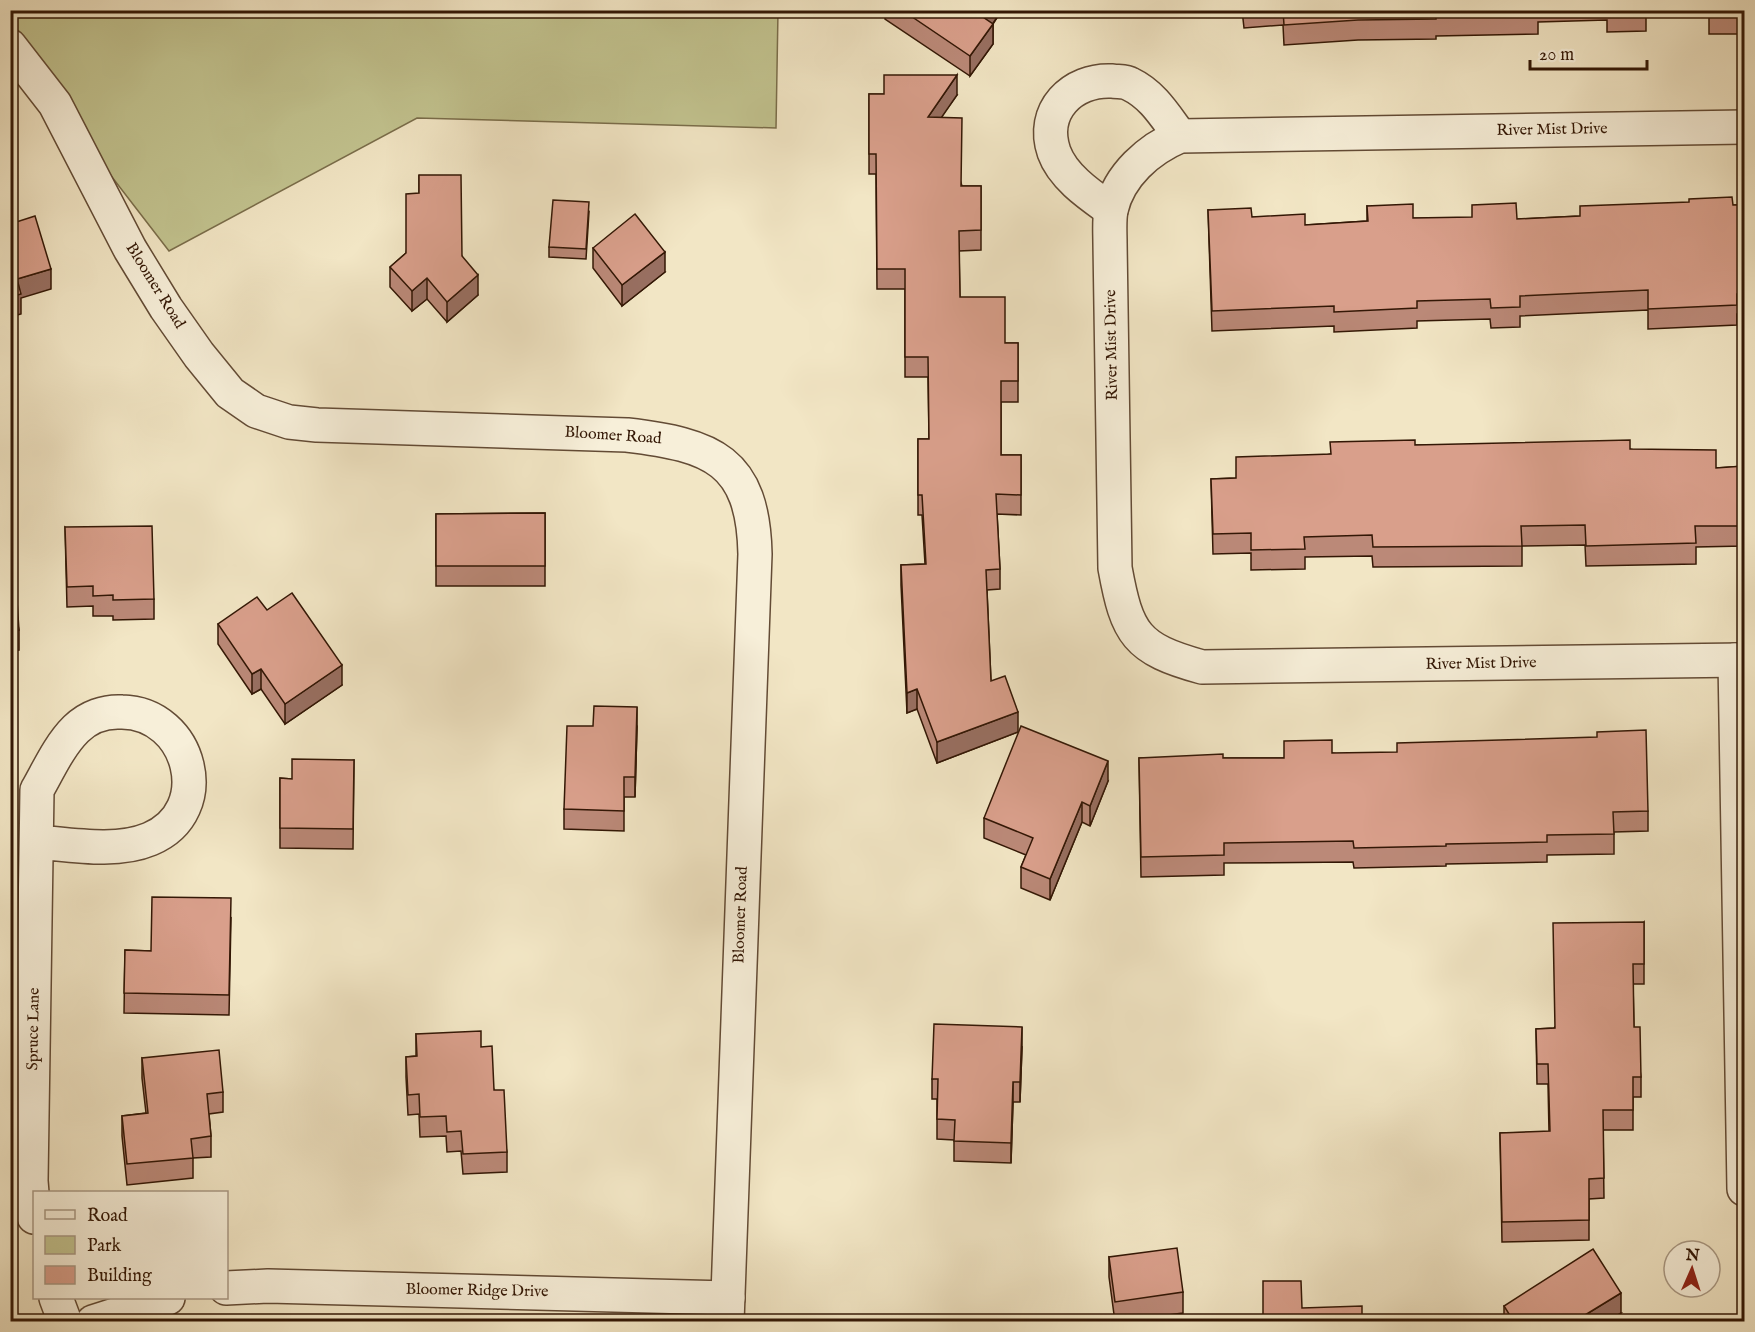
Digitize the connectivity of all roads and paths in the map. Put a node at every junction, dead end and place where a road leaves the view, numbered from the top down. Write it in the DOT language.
graph roads {
  1 [pos="10,46"];
  2 [pos="1744,127"];
  3 [pos="1180,136"];
  4 [pos="1111,210"];
  5 [pos="1740,660"];
  6 [pos="24,789"];
  7 [pos="38,842"];
  8 [pos="1744,1189"];
  9 [pos="33,1204"];
  10 [pos="228,1288"];
  11 [pos="56,1299"];
  12 [pos="165,1299"];
  13 [pos="728,1310"];
  14 [pos="65,1322"];
  15 [pos="93,1322"];
  1 -- 13 [label="street, Bloomer Road"];
  2 -- 3 [label="street, River Mist Drive"];
  3 -- 4 [label="street, River Mist Drive"];
  3 -- 4 [label="street"];
  4 -- 5 [label="street, River Mist Drive"];
  5 -- 8 [label="street, River Mist Drive"];
  6 -- 7 [label="street, Spruce Lane"];
  6 -- 7 [label="street, Spruce Lane"];
  7 -- 9 [label="street, Spruce Lane"];
  10 -- 13 [label="street, Bloomer Ridge Drive"];
  11 -- 14 [label="street"];
  12 -- 15 [label="street"];
}
